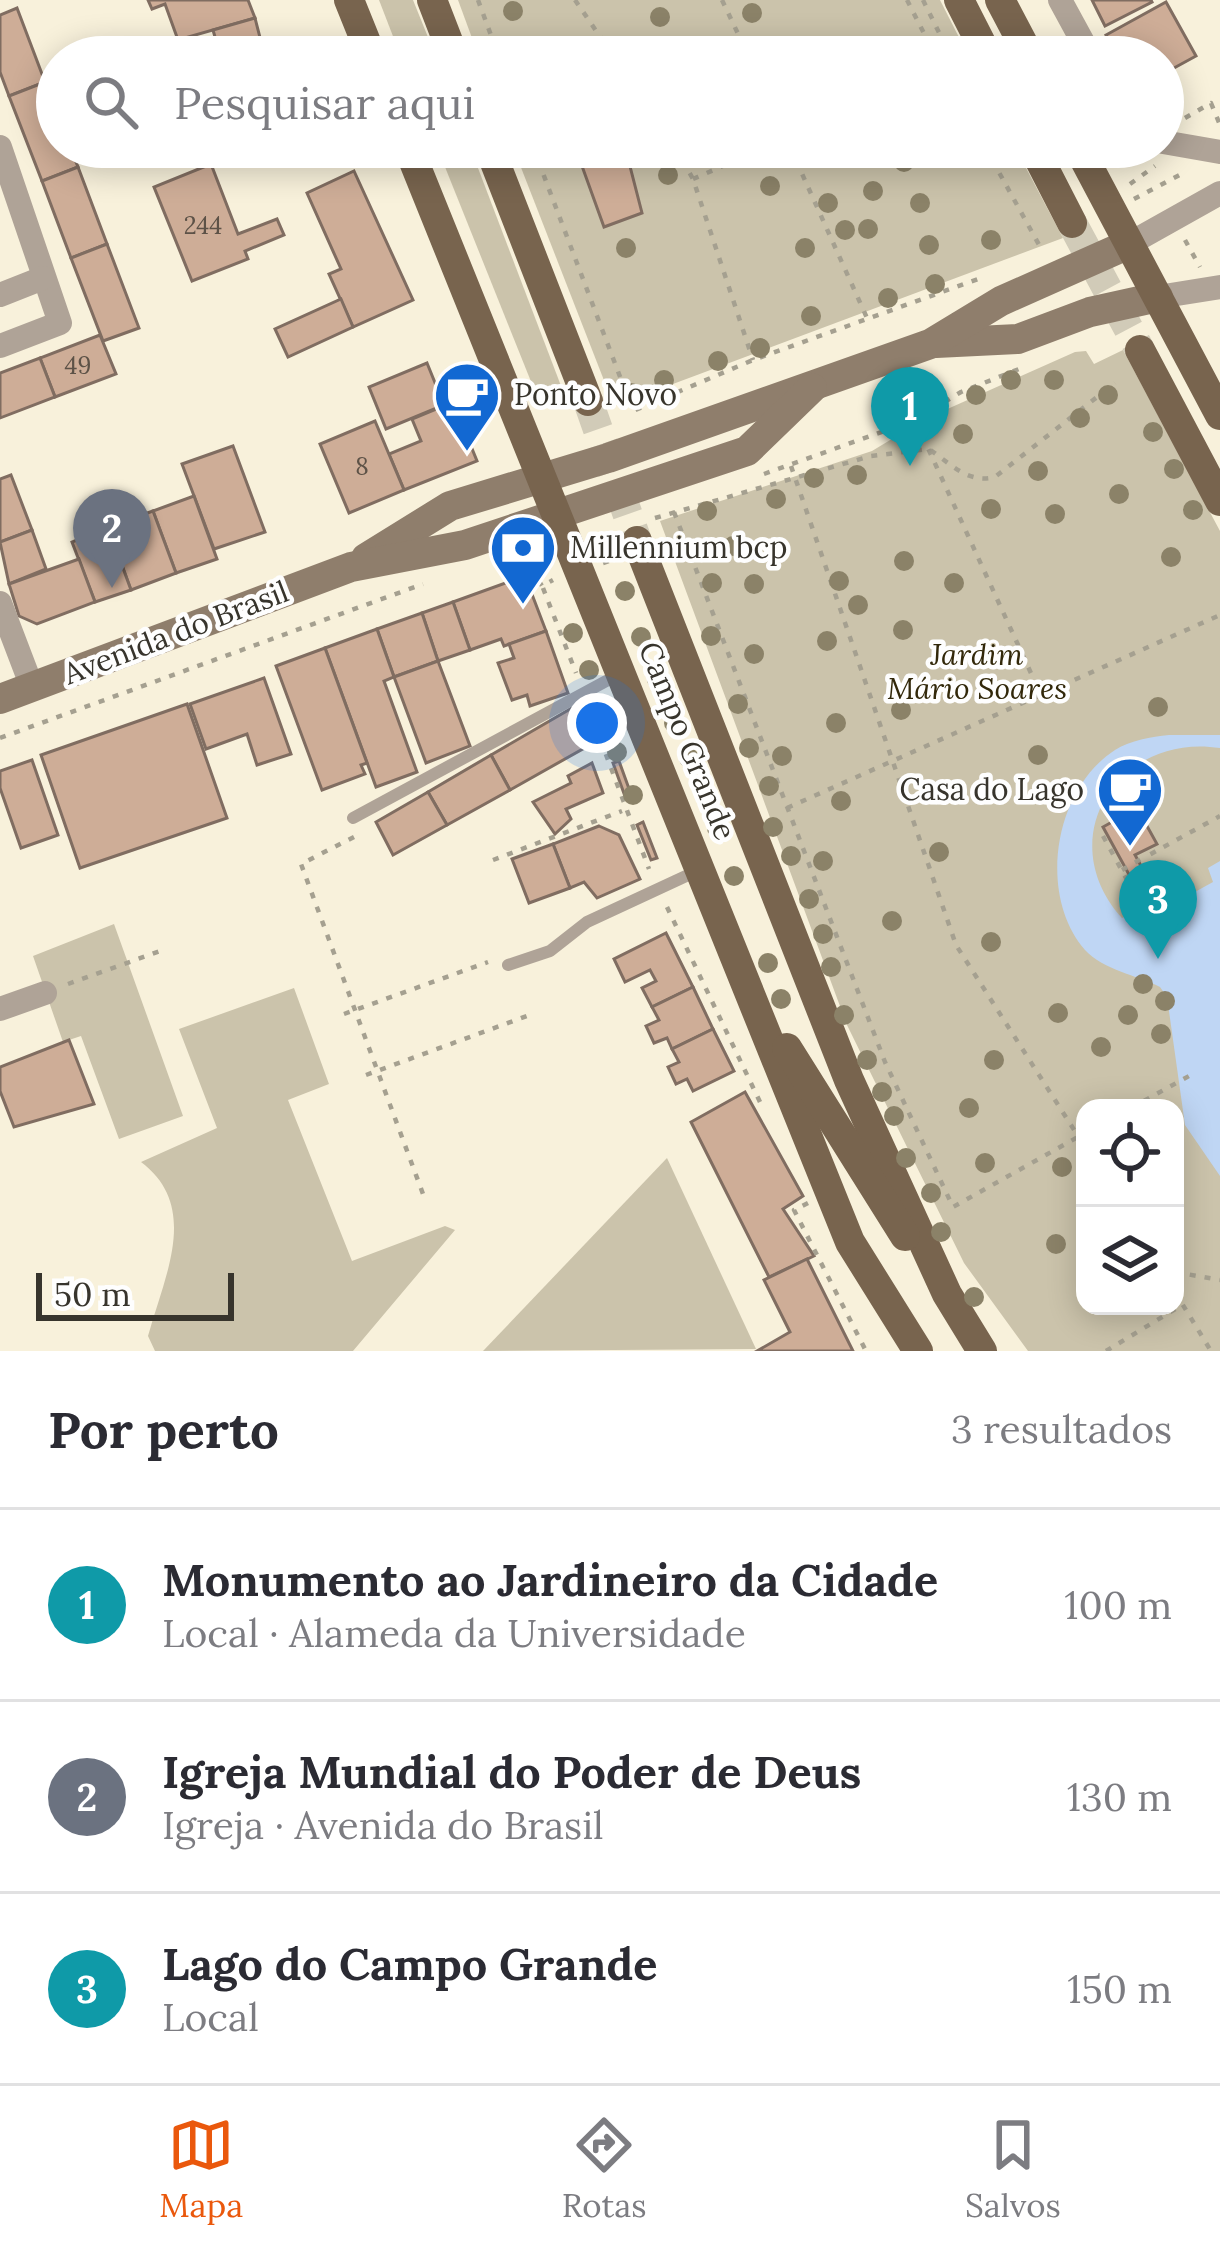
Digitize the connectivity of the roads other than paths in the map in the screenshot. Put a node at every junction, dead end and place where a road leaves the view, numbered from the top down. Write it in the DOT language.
graph roads {
  1 [pos="349,0"];
  2 [pos="432,0"];
  3 [pos="958,0"];
  4 [pos="1000,0"];
  5 [pos="1060,0"];
  6 [pos="364,36"];
  7 [pos="446,36"];
  8 [pos="977,36"];
  9 [pos="1019,36"];
  10 [pos="1080,36"];
  11 [pos="1184,146"];
  12 [pos="0,147"];
  13 [pos="1220,152"];
  14 [pos="416,168"];
  15 [pos="497,168"];
  16 [pos="1044,168"];
  17 [pos="1090,168"];
  18 [pos="1220,193"];
  19 [pos="1072,224"];
  20 [pos="1129,244"];
  21 [pos="43,278"];
  22 [pos="1216,287"];
  23 [pos="0,295"];
  24 [pos="1159,297"];
  25 [pos="930,344"];
  26 [pos="0,346"];
  27 [pos="1140,350"];
  28 [pos="812,388"];
  29 [pos="588,401"];
  30 [pos="1220,415"];
  31 [pos="541,476"];
  32 [pos="1220,501"];
  33 [pos="556,515"];
  34 [pos="638,532"];
  35 [pos="351,567"];
  36 [pos="0,603"];
  37 [pos="622,672"];
  38 [pos="32,688"];
  39 [pos="0,699"];
  40 [pos="353,818"];
  41 [pos="700,870"];
  42 [pos="506,960"];
  43 [pos="45,993"];
  44 [pos="752,1003"];
  45 [pos="0,1009"];
  46 [pos="947,1294"];
  47 [pos="919,1351"];
  48 [pos="982,1351"];
  1 -- 6 [label="main road"];
  2 -- 7 [label="main road"];
  3 -- 8 [label="main road"];
  4 -- 9 [label="main road"];
  5 -- 10 [label="street"];
  11 -- 13 [label="street"];
  12 -- 21 [label="street"];
  14 -- 31 [label="main road, Campo Grande"];
  15 -- 29 [label="main road"];
  16 -- 19 [label="main road"];
  17 -- 20 [label="main road"];
  18 -- 20 [label="street"];
  20 -- 24 [label="main road"];
  20 -- 25 [label="main road"];
  21 -- 23 [label="street"];
  21 -- 26 [label="street"];
  22 -- 24 [label="street"];
  24 -- 25 [label="main road"];
  24 -- 30 [label="main road"];
  25 -- 28 [label="main road, Avenida do Brasil"];
  27 -- 32 [label="main road"];
  28 -- 31 [label="main road, Avenida do Brasil"];
  28 -- 33 [label="main road, Avenida do Brasil"];
  31 -- 33 [label="main road, Campo Grande"];
  31 -- 35 [label="main road, Avenida do Brasil"];
  33 -- 35 [label="main road, Avenida do Brasil"];
  33 -- 37 [label="main road, Campo Grande"];
  34 -- 46 [label="main road, Campo Grande"];
  35 -- 38 [label="main road, Avenida do Brasil"];
  36 -- 38 [label="street"];
  37 -- 40 [label="lane"];
  37 -- 41 [label="main road, Campo Grande"];
  38 -- 39 [label="main road, Avenida do Brasil"];
  41 -- 42 [label="lane"];
  41 -- 44 [label="main road, Campo Grande"];
  43 -- 45 [label="street"];
  44 -- 46 [label="main road"];
  44 -- 47 [label="main road, Campo Grande"];
  46 -- 48 [label="main road, Campo Grande"];
}
